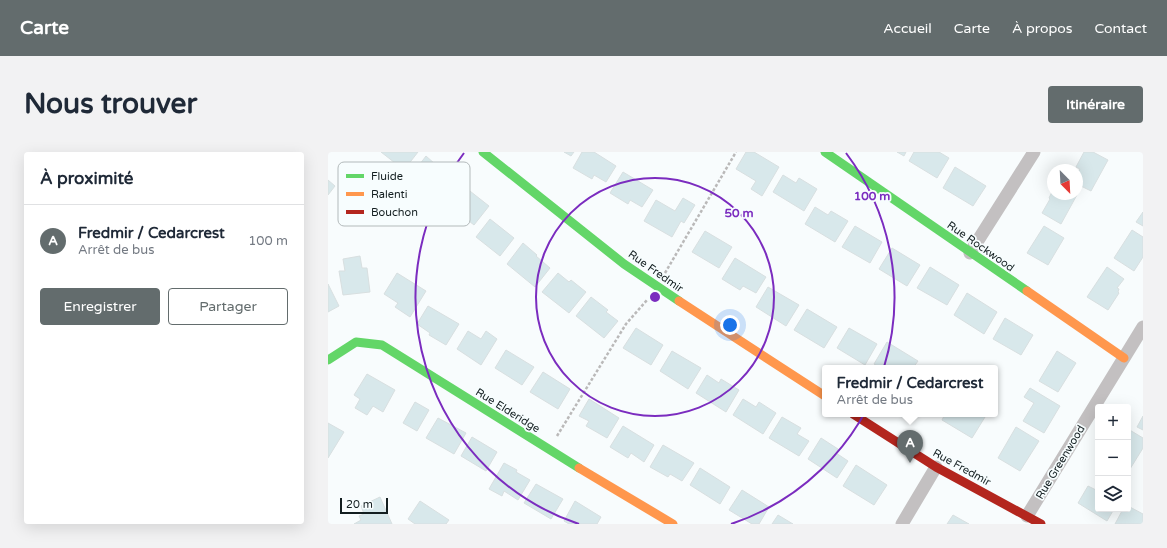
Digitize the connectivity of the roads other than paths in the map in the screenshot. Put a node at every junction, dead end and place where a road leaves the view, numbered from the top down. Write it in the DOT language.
graph roads {
  1 [pos="484,152"];
  2 [pos="825,152"];
  3 [pos="1034,152"];
  4 [pos="970,253"];
  5 [pos="1143,327"];
  6 [pos="1124,358"];
  7 [pos="328,360"];
  8 [pos="822,394"];
  9 [pos="858,417"];
  10 [pos="936,467"];
  11 [pos="1027,516"];
  12 [pos="673,524"];
  13 [pos="902,524"];
  14 [pos="1041,524"];
  1 -- 8 [label="street, Rue Fredmir"];
  2 -- 4 [label="street, Rue Rockwood"];
  3 -- 4 [label="street"];
  4 -- 6 [label="street, Rue Rockwood"];
  5 -- 6 [label="street, Rue Greenwood"];
  6 -- 11 [label="street, Rue Greenwood"];
  7 -- 12 [label="street, Rue Elderidge"];
  9 -- 10 [label="street, Rue Fredmir"];
  10 -- 11 [label="street, Rue Fredmir"];
  10 -- 13 [label="street"];
  11 -- 14 [label="street, Rue Fredmir"];
}
